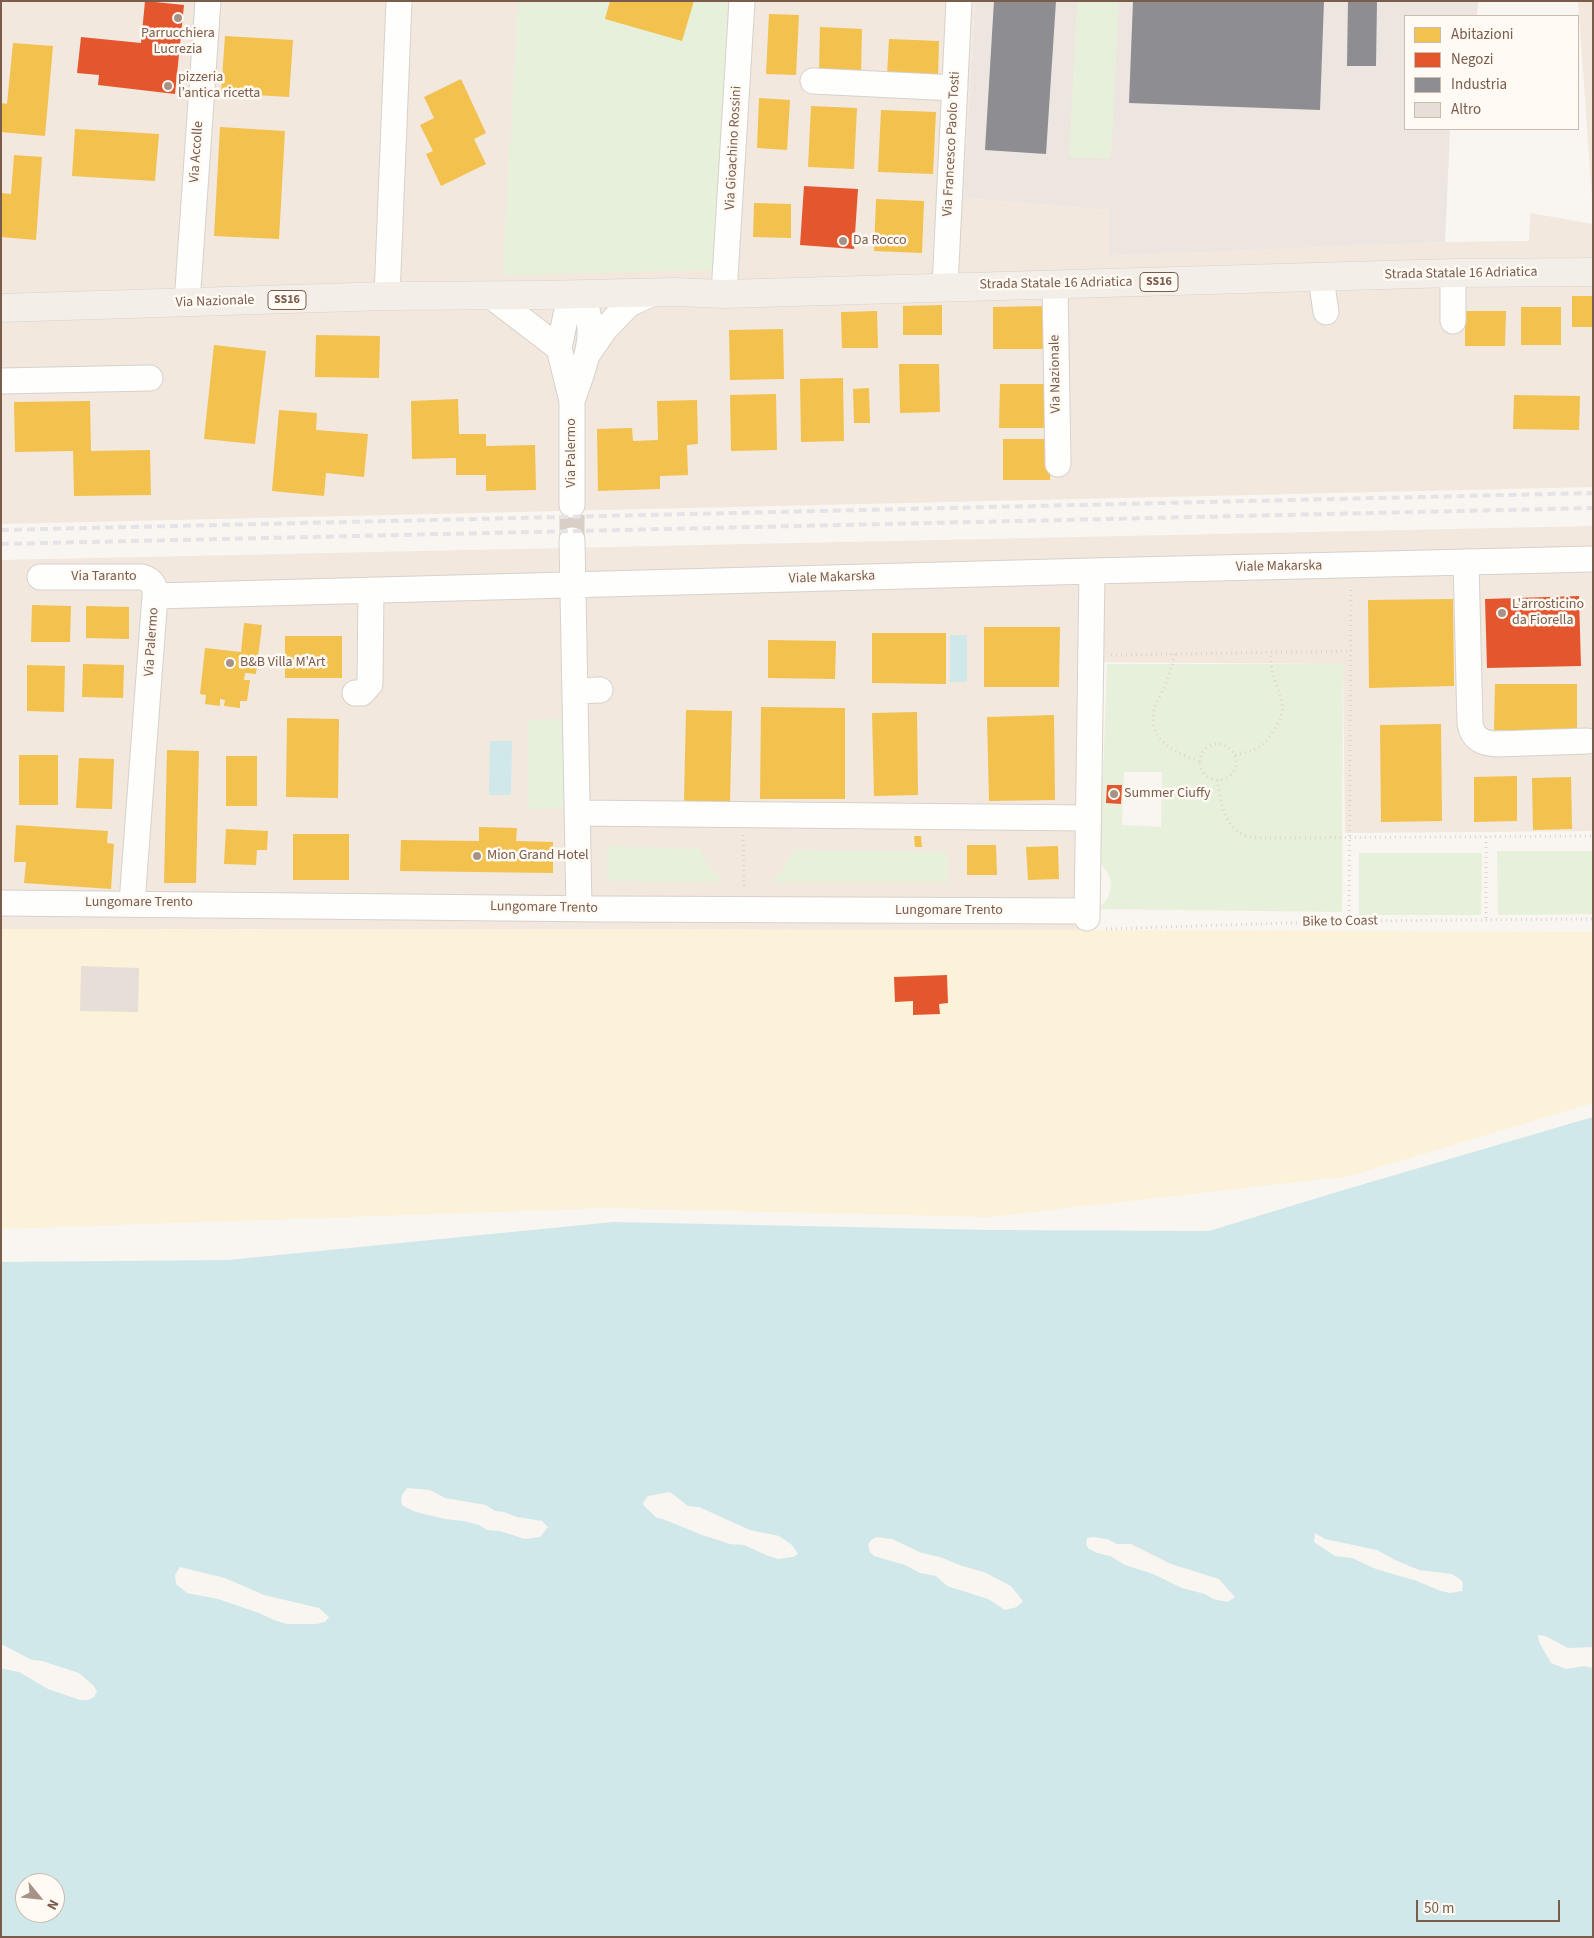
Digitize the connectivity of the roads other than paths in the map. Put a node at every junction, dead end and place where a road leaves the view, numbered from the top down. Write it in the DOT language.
graph roads {
  1 [pos="208,1"];
  2 [pos="742,1"];
  3 [pos="959,1"];
  4 [pos="398,5"];
  5 [pos="813,81"];
  6 [pos="955,88"];
  7 [pos="1593,272"];
  8 [pos="1453,273"];
  9 [pos="1321,278"];
  10 [pos="1054,284"];
  11 [pos="945,286"];
  12 [pos="656,292"];
  13 [pos="579,294"];
  14 [pos="724,294"];
  15 [pos="387,296"];
  16 [pos="491,296"];
  17 [pos="187,304"];
  18 [pos="1,308"];
  19 [pos="1326,312"];
  20 [pos="1454,321"];
  21 [pos="559,348"];
  22 [pos="589,352"];
  23 [pos="150,378"];
  24 [pos="1,381"];
  25 [pos="572,401"];
  26 [pos="1058,464"];
  27 [pos="572,505"];
  28 [pos="572,540"];
  29 [pos="1593,560"];
  30 [pos="1466,562"];
  31 [pos="1092,570"];
  32 [pos="40,577"];
  33 [pos="572,584"];
  34 [pos="371,590"];
  35 [pos="155,596"];
  36 [pos="600,690"];
  37 [pos="575,691"];
  38 [pos="355,693"];
  39 [pos="1587,741"];
  40 [pos="577,813"];
  41 [pos="1088,818"];
  42 [pos="1,903"];
  43 [pos="132,903"];
  44 [pos="579,908"];
  1 -- 17 [label="street, Via Accolle"];
  2 -- 14 [label="street, Via Gioachino Rossini"];
  3 -- 6 [label="street, Via Francesco Paolo Tosti"];
  4 -- 15 [label="street"];
  5 -- 6 [label="street"];
  6 -- 11 [label="street, Via Francesco Paolo Tosti"];
  7 -- 8 [label="main road, Strada Statale 16 Adriatica / SS16"];
  8 -- 9 [label="main road, Strada Statale 16 Adriatica / SS16"];
  8 -- 20 [label="street"];
  9 -- 10 [label="main road, Strada Statale 16 Adriatica / SS16"];
  9 -- 19 [label="street"];
  10 -- 11 [label="main road, Strada Statale 16 Adriatica / SS16"];
  10 -- 26 [label="street, Via Nazionale"];
  11 -- 14 [label="main road, Strada Statale 16 Adriatica / SS16"];
  12 -- 13 [label="main road, Strada Statale 16 Adriatica / SS16"];
  12 -- 14 [label="main road, Strada Statale 16 Adriatica / SS16"];
  12 -- 22 [label="street, Via Palermo"];
  13 -- 16 [label="main road, Via Nazionale / SS16"];
  13 -- 21 [label="street, Via Palermo"];
  13 -- 22 [label="street, Via Palermo"];
  15 -- 16 [label="main road, Via Nazionale / SS16"];
  15 -- 17 [label="main road, Via Nazionale / SS16"];
  16 -- 21 [label="street"];
  17 -- 18 [label="main road, Via Nazionale / SS16"];
  21 -- 25 [label="street, Via Palermo"];
  22 -- 25 [label="street, Via Palermo"];
  23 -- 24 [label="street"];
  25 -- 27 [label="street, Via Palermo"];
  28 -- 33 [label="street"];
  29 -- 30 [label="street, Viale Makarska"];
  30 -- 31 [label="street, Viale Makarska"];
  30 -- 39 [label="street"];
  31 -- 33 [label="street, Viale Makarska"];
  31 -- 41 [label="street"];
  32 -- 35 [label="street, Via Taranto"];
  33 -- 34 [label="street, Via Palermo"];
  33 -- 37 [label="street"];
  34 -- 35 [label="street, Via Palermo"];
  34 -- 38 [label="street"];
  35 -- 43 [label="street, Via Palermo"];
  36 -- 37 [label="street"];
  37 -- 40 [label="street"];
  40 -- 41 [label="street"];
  40 -- 44 [label="street"];
  41 -- 44 [label="street, Lungomare Trento"];
  42 -- 43 [label="street, Lungomare Trento"];
  43 -- 44 [label="street, Lungomare Trento"];
}
